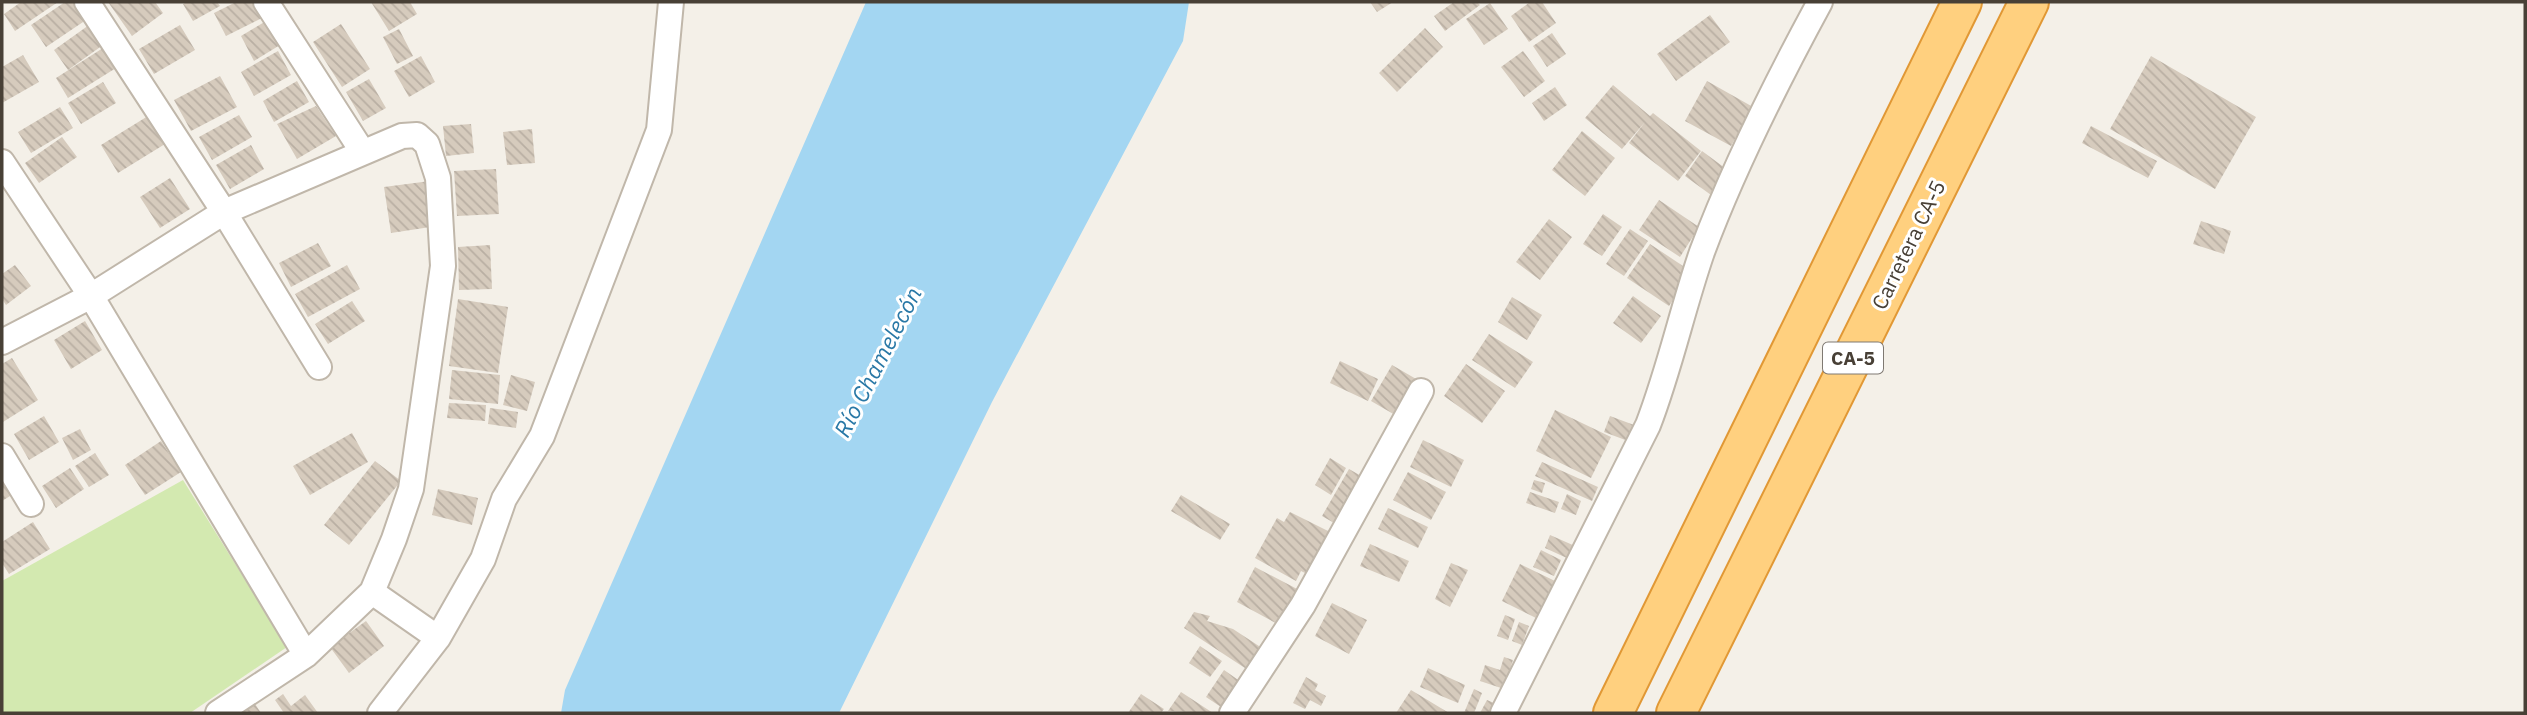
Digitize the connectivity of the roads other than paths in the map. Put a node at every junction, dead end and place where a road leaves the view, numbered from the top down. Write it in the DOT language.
graph roads {
  1 [pos="87,2"];
  2 [pos="266,2"];
  3 [pos="671,2"];
  4 [pos="1820,2"];
  5 [pos="1962,2"];
  6 [pos="2029,2"];
  7 [pos="2044,2"];
  8 [pos="1982,98"];
  9 [pos="362,151"];
  10 [pos="2,162"];
  11 [pos="225,212"];
  12 [pos="90,296"];
  13 [pos="2,342"];
  14 [pos="319,367"];
  15 [pos="1421,391"];
  16 [pos="2,456"];
  17 [pos="31,504"];
  18 [pos="372,592"];
  19 [pos="438,638"];
  20 [pos="306,655"];
  21 [pos="218,713"];
  22 [pos="380,713"];
  23 [pos="1232,713"];
  24 [pos="1503,713"];
  25 [pos="1613,713"];
  26 [pos="1676,713"];
  1 -- 11 [label="street"];
  2 -- 9 [label="street"];
  3 -- 19 [label="street"];
  4 -- 24 [label="street"];
  5 -- 25 [label="highway, CA-5"];
  6 -- 8 [label="highway, Carretera CA-5 / CA-5"];
  7 -- 8 [label="street"];
  8 -- 26 [label="highway, Carretera CA-5 / CA-5"];
  9 -- 11 [label="street"];
  9 -- 18 [label="street"];
  10 -- 12 [label="street"];
  11 -- 12 [label="street"];
  11 -- 14 [label="street"];
  12 -- 13 [label="street"];
  12 -- 20 [label="street"];
  15 -- 23 [label="street"];
  16 -- 17 [label="street"];
  18 -- 19 [label="street"];
  18 -- 20 [label="street"];
  19 -- 22 [label="street"];
  20 -- 21 [label="street"];
}
